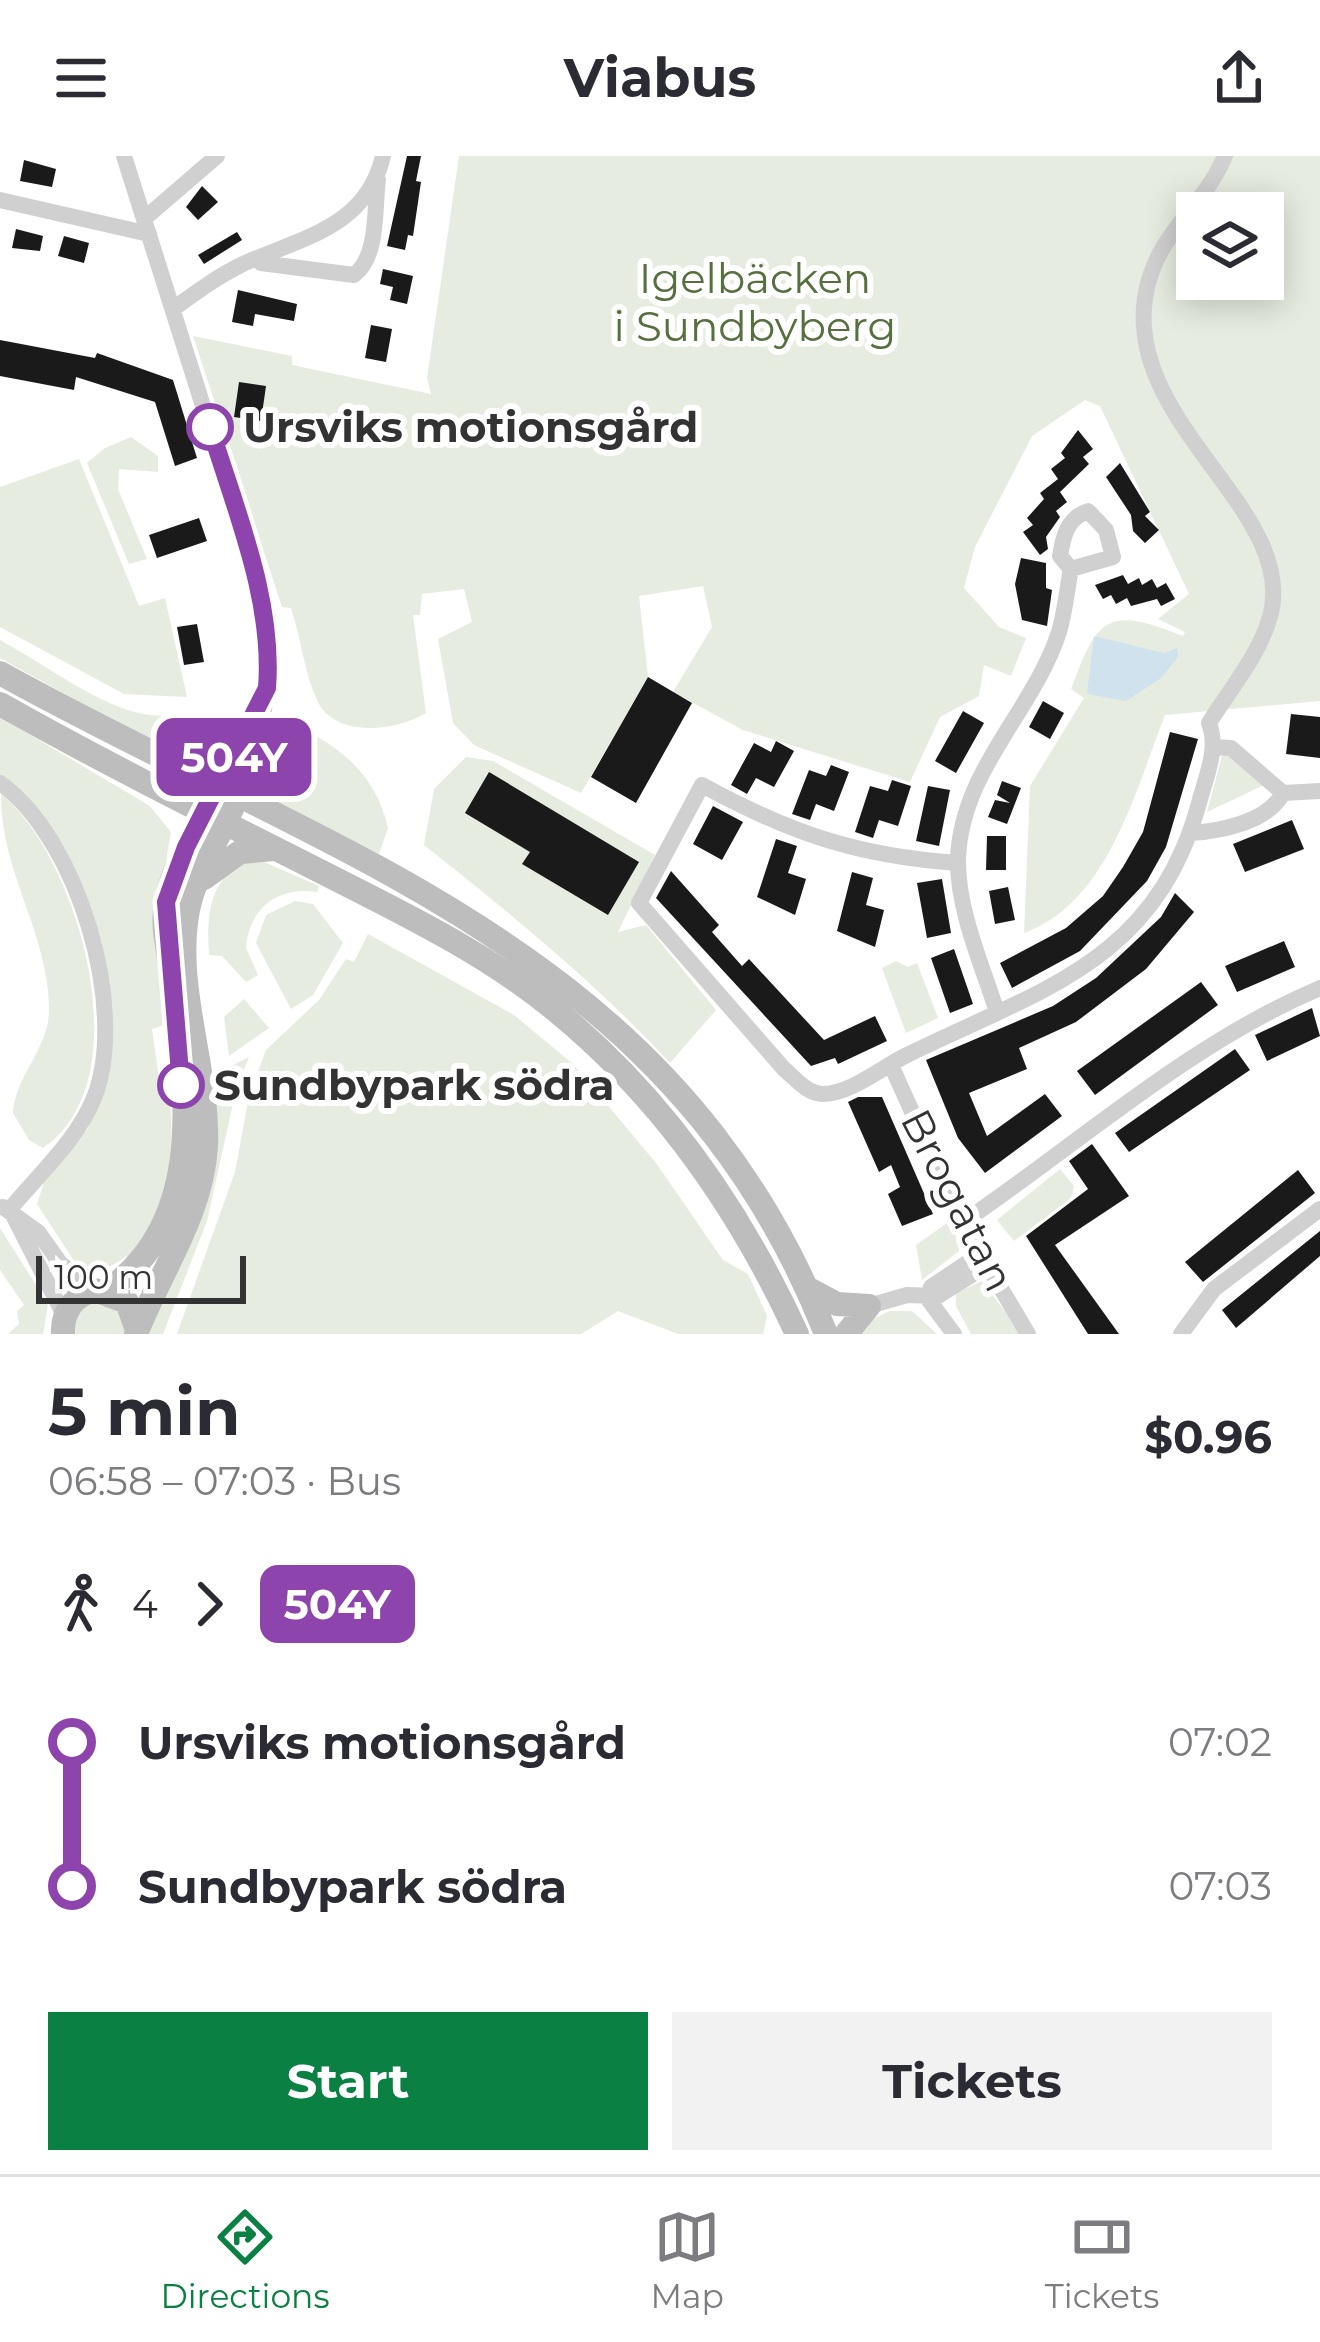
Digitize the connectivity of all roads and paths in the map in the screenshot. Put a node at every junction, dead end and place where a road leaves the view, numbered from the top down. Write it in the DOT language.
graph roads {
  1 [pos="124,156"];
  2 [pos="217,156"];
  3 [pos="1225,156"];
  4 [pos="381,165"];
  5 [pos="0,200"];
  6 [pos="147,226"];
  7 [pos="242,265"];
  8 [pos="172,309"];
  9 [pos="1071,569"];
  10 [pos="0,673"];
  11 [pos="0,704"];
  12 [pos="1214,747"];
  13 [pos="142,780"];
  14 [pos="0,783"];
  15 [pos="1320,791"];
  16 [pos="228,792"];
  17 [pos="1283,793"];
  18 [pos="215,818"];
  19 [pos="1191,833"];
  20 [pos="186,847"];
  21 [pos="276,849"];
  22 [pos="958,863"];
  23 [pos="194,889"];
  24 [pos="1320,988"];
  25 [pos="997,1012"];
  26 [pos="891,1065"];
  27 [pos="5,1208"];
  28 [pos="1320,1209"];
  29 [pos="962,1222"];
  30 [pos="982,1260"];
  31 [pos="807,1288"];
  32 [pos="101,1290"];
  33 [pos="928,1299"];
  34 [pos="782,1301"];
  35 [pos="869,1306"];
  36 [pos="62,1328"];
  37 [pos="136,1332"];
  38 [pos="780,1334"];
  39 [pos="796,1334"];
  40 [pos="826,1334"];
  41 [pos="847,1334"];
  42 [pos="953,1334"];
  43 [pos="1028,1334"];
  44 [pos="1181,1334"];
  1 -- 6 [label="street"];
  2 -- 6 [label="street"];
  3 -- 12 [label="street"];
  4 -- 7 [label="street"];
  4 -- 7 [label="street"];
  5 -- 6 [label="street"];
  6 -- 8 [label="street"];
  7 -- 8 [label="street"];
  8 -- 16 [label="street"];
  9 -- 22 [label="street"];
  10 -- 16 [label="main road"];
  11 -- 13 [label="main road"];
  12 -- 17 [label="street"];
  12 -- 19 [label="street"];
  13 -- 18 [label="main road"];
  13 -- 20 [label="main road"];
  14 -- 27 [label="street"];
  15 -- 17 [label="street"];
  16 -- 18 [label="main road"];
  16 -- 31 [label="main road"];
  17 -- 19 [label="street"];
  18 -- 20 [label="main road"];
  18 -- 21 [label="main road"];
  18 -- 23 [label="main road"];
  19 -- 25 [label="street"];
  20 -- 32 [label="main road"];
  21 -- 23 [label="main road"];
  21 -- 34 [label="main road"];
  22 -- 25 [label="street"];
  22 -- 26 [label="street"];
  23 -- 37 [label="main road"];
  24 -- 29 [label="street"];
  25 -- 26 [label="street"];
  26 -- 29 [label="street, Brogatan"];
  27 -- 32 [label="street"];
  27 -- 36 [label="street"];
  28 -- 44 [label="street"];
  29 -- 30 [label="street, Brogatan"];
  30 -- 33 [label="street"];
  30 -- 43 [label="street, Brogatan"];
  31 -- 35 [label="main road"];
  31 -- 40 [label="main road"];
  32 -- 36 [label="main road"];
  32 -- 37 [label="main road"];
  33 -- 35 [label="street"];
  33 -- 42 [label="street"];
  34 -- 38 [label="main road"];
  34 -- 39 [label="main road"];
  35 -- 41 [label="main road"];
}
